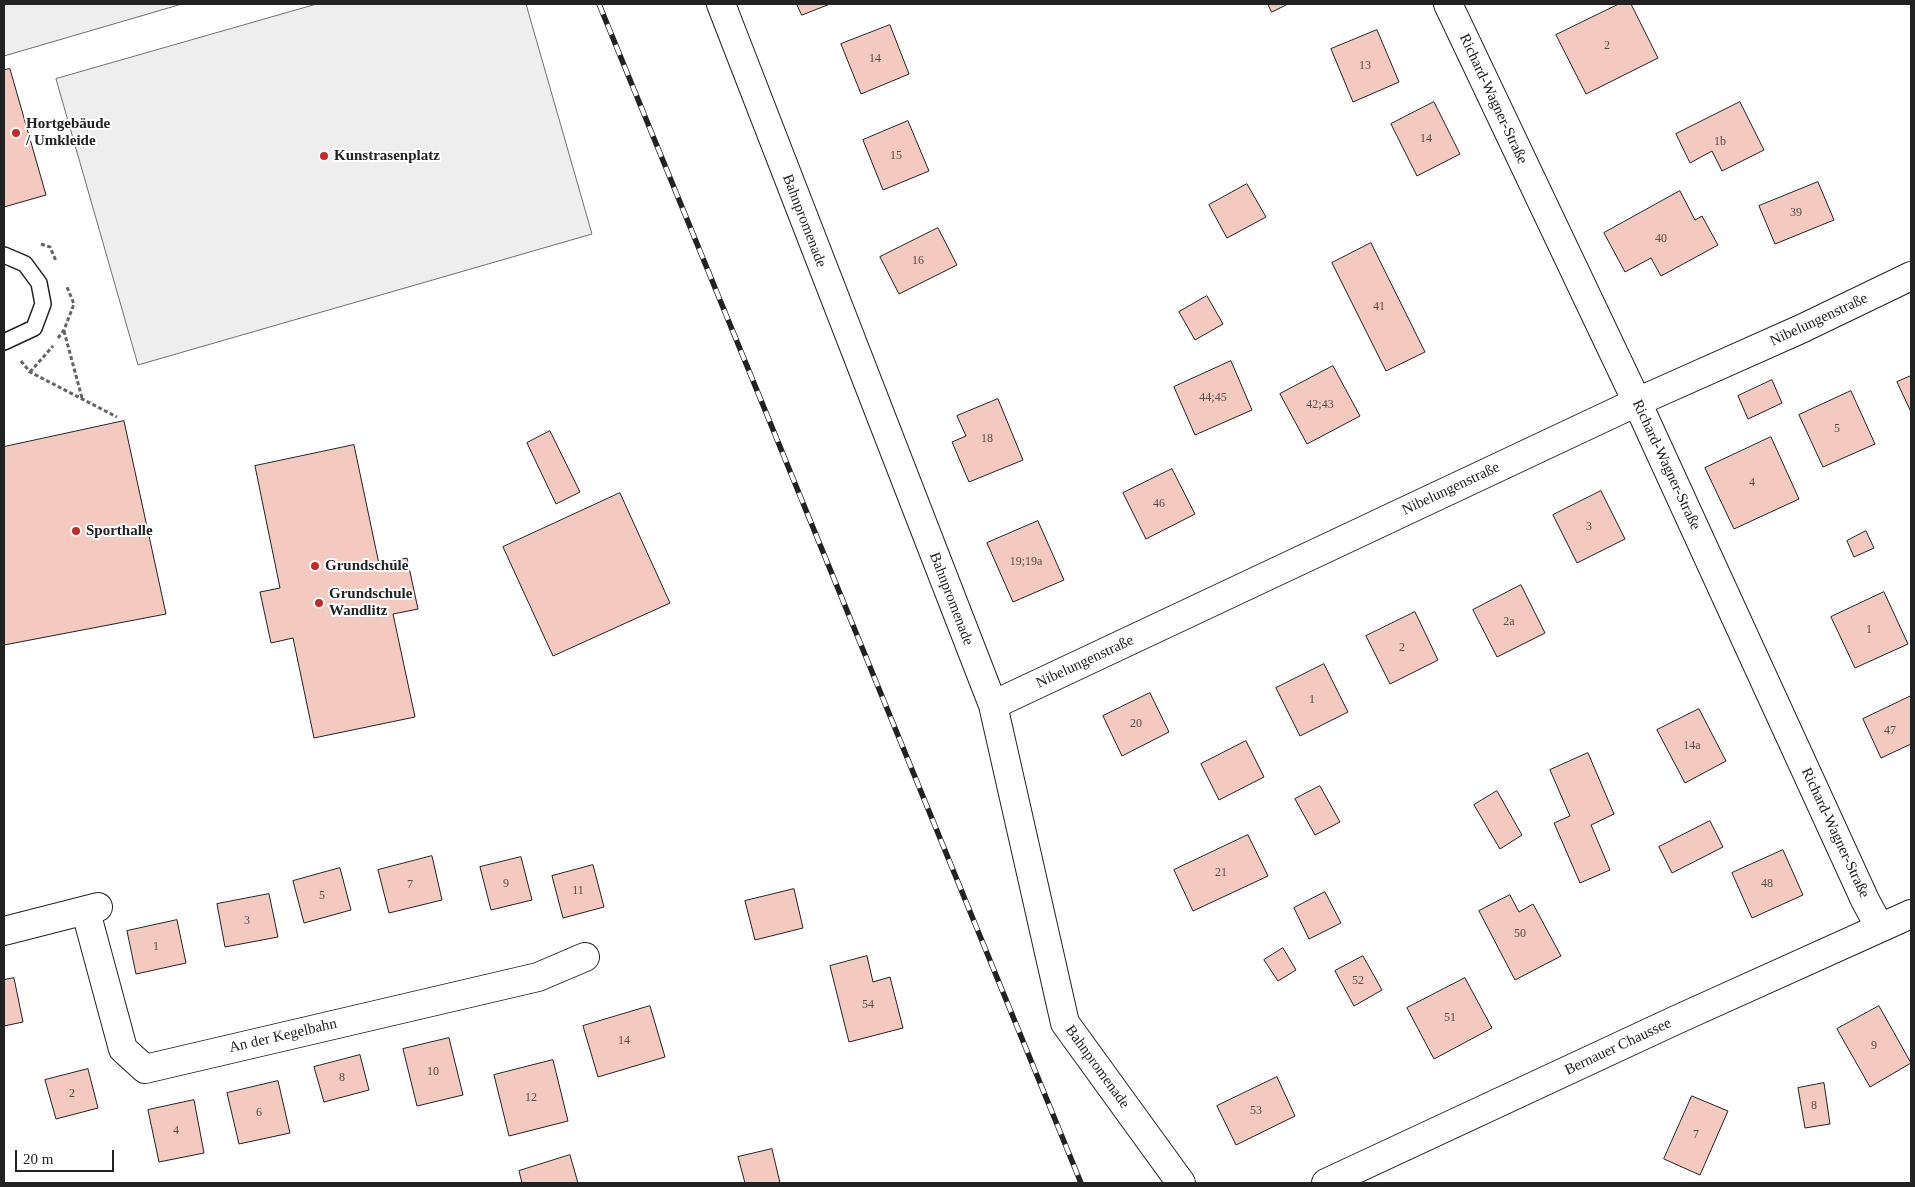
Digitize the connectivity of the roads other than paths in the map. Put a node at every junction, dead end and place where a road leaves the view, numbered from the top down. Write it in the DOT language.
graph roads {
  1 [pos="721,4"];
  2 [pos="1448,4"];
  3 [pos="4,254"];
  4 [pos="1911,276"];
  5 [pos="5,342"];
  6 [pos="1637,402"];
  7 [pos="993,705"];
  8 [pos="1911,914"];
  9 [pos="1880,928"];
  10 [pos="4,931"];
  11 [pos="585,957"];
  12 [pos="1181,1183"];
  13 [pos="1326,1183"];
  1 -- 7 [label="street, Bahnpromenade"];
  2 -- 6 [label="street, Richard-Wagner-Straße"];
  3 -- 5 [label="lane"];
  4 -- 6 [label="street, Nibelungenstraße"];
  6 -- 7 [label="street, Nibelungenstraße"];
  6 -- 9 [label="street, Richard-Wagner-Straße"];
  7 -- 12 [label="street, Bahnpromenade"];
  8 -- 9 [label="street, Bernauer Chaussee"];
  9 -- 13 [label="street, Bernauer Chaussee"];
  10 -- 11 [label="street, An der Kegelbahn"];
}
